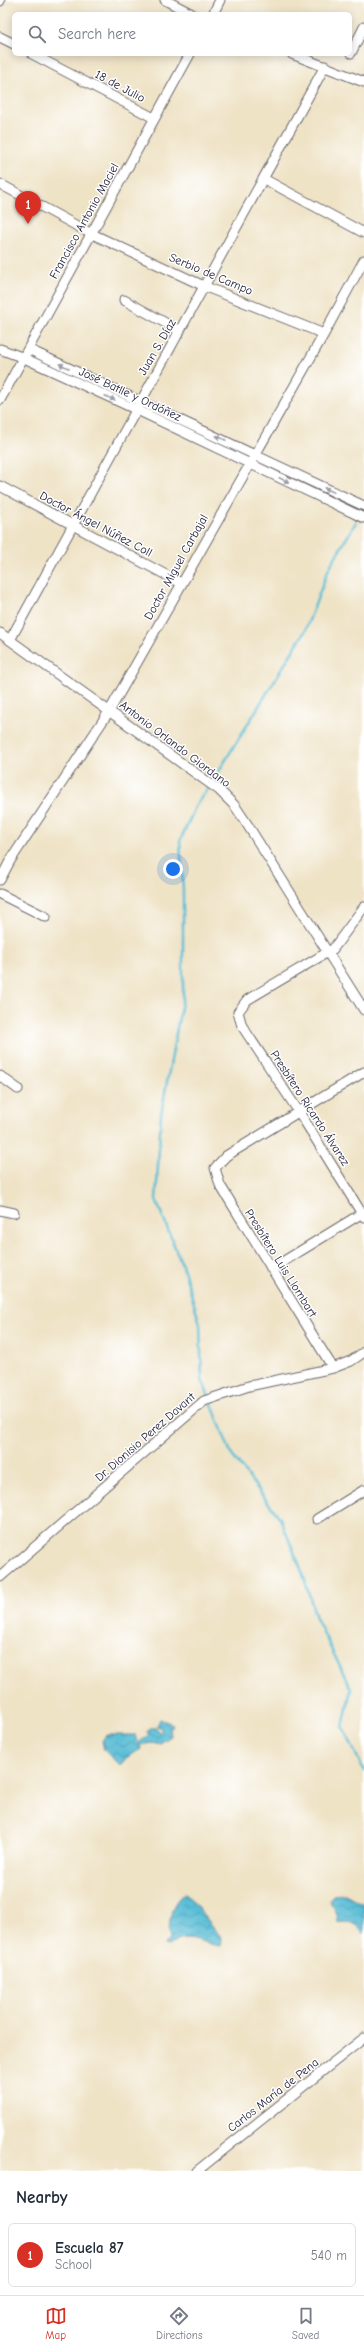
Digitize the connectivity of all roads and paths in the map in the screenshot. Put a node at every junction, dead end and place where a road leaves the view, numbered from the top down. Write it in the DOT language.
graph roads {
  1 [pos="165,0"];
  2 [pos="220,0"];
  3 [pos="188,12"];
  4 [pos="214,12"];
  5 [pos="364,27"];
  6 [pos="0,37"];
  7 [pos="12,43"];
  8 [pos="352,51"];
  9 [pos="36,56"];
  10 [pos="189,56"];
  11 [pos="298,56"];
  12 [pos="325,66"];
  13 [pos="364,82"];
  14 [pos="154,118"];
  15 [pos="264,179"];
  16 [pos="0,184"];
  17 [pos="90,233"];
  18 [pos="364,233"];
  19 [pos="364,260"];
  20 [pos="206,287"];
  21 [pos="124,300"];
  22 [pos="180,331"];
  23 [pos="324,334"];
  24 [pos="0,349"];
  25 [pos="26,354"];
  26 [pos="0,400"];
  27 [pos="135,409"];
  28 [pos="249,463"];
  29 [pos="0,486"];
  30 [pos="364,506"];
  31 [pos="364,518"];
  32 [pos="72,524"];
  33 [pos="181,583"];
  34 [pos="0,633"];
  35 [pos="10,640"];
  36 [pos="110,710"];
  37 [pos="0,880"];
  38 [pos="0,894"];
  39 [pos="364,907"];
  40 [pos="46,917"];
  41 [pos="328,952"];
  42 [pos="364,1010"];
  43 [pos="364,1072"];
  44 [pos="0,1076"];
  45 [pos="18,1089"];
  46 [pos="299,1112"];
  47 [pos="0,1210"];
  48 [pos="14,1213"];
  49 [pos="363,1214"];
  50 [pos="270,1269"];
  51 [pos="364,1352"];
  52 [pos="332,1368"];
  53 [pos="364,1490"];
  54 [pos="317,1519"];
  55 [pos="0,1577"];
  56 [pos="364,2038"];
  57 [pos="197,2171"];
  1 -- 3 [label="street"];
  2 -- 4 [label="street"];
  5 -- 8 [label="street"];
  6 -- 7 [label="street"];
  9 -- 14 [label="street, 18 de Julio"];
  10 -- 14 [label="street, Francisco Antonio Maciel"];
  11 -- 12 [label="street"];
  12 -- 13 [label="street"];
  12 -- 15 [label="street, Juan S. Díaz"];
  14 -- 17 [label="street, Francisco Antonio Maciel"];
  15 -- 18 [label="street"];
  15 -- 20 [label="street, Juan S. Díaz"];
  16 -- 17 [label="street, Serbio de Campo"];
  17 -- 20 [label="street, Serbio de Campo"];
  17 -- 25 [label="street, Francisco Antonio Maciel"];
  19 -- 23 [label="street, Doctor Miguel Carbajal"];
  20 -- 22 [label="street, Juan S. Díaz"];
  20 -- 23 [label="street, Serbio de Campo"];
  21 -- 22 [label="street"];
  22 -- 27 [label="street, Juan S. Díaz"];
  23 -- 28 [label="street, Doctor Miguel Carbajal"];
  24 -- 25 [label="street, José Batlle y Ordóñez"];
  25 -- 26 [label="street, Francisco Antonio Maciel"];
  25 -- 27 [label="street, José Batlle y Ordóñez, one-way"];
  30 -- 25 [label="street, José Batlle y Ordóñez, one-way"];
  27 -- 28 [label="street, José Batlle y Ordóñez"];
  27 -- 32 [label="street, Juan S. Díaz"];
  28 -- 31 [label="street, José Batlle y Ordóñez, one-way"];
  28 -- 33 [label="street, Doctor Miguel Carbajal"];
  29 -- 32 [label="street, Doctor Ángel Núñez Coll"];
  32 -- 33 [label="street, Doctor Ángel Núñez Coll"];
  32 -- 35 [label="street, Juan S. Díaz"];
  33 -- 36 [label="street, Doctor Miguel Carbajal"];
  34 -- 35 [label="street, Antonio Orlando Giordano"];
  35 -- 36 [label="street, Antonio Orlando Giordano"];
  36 -- 37 [label="street, Doctor Miguel Carbajal"];
  36 -- 41 [label="street, Antonio Orlando Giordano"];
  38 -- 40 [label="street"];
  39 -- 41 [label="street"];
  41 -- 42 [label="street, Antonio Orlando Giordano"];
  41 -- 46 [label="street, Presbítero Ricardo Álvarez"];
  43 -- 46 [label="street"];
  44 -- 45 [label="street"];
  46 -- 49 [label="street, Presbítero Ricardo Álvarez"];
  46 -- 50 [label="street, Presbítero Luis Llombart"];
  47 -- 48 [label="street"];
  49 -- 50 [label="street"];
  50 -- 52 [label="street, Presbítero Luis Llombart"];
  51 -- 52 [label="street, Dr. Dionisio Perez Davant"];
  52 -- 55 [label="street, Dr. Dionisio Perez Davant"];
  53 -- 54 [label="street"];
  56 -- 57 [label="street, Carlos María de Pena"];
}
